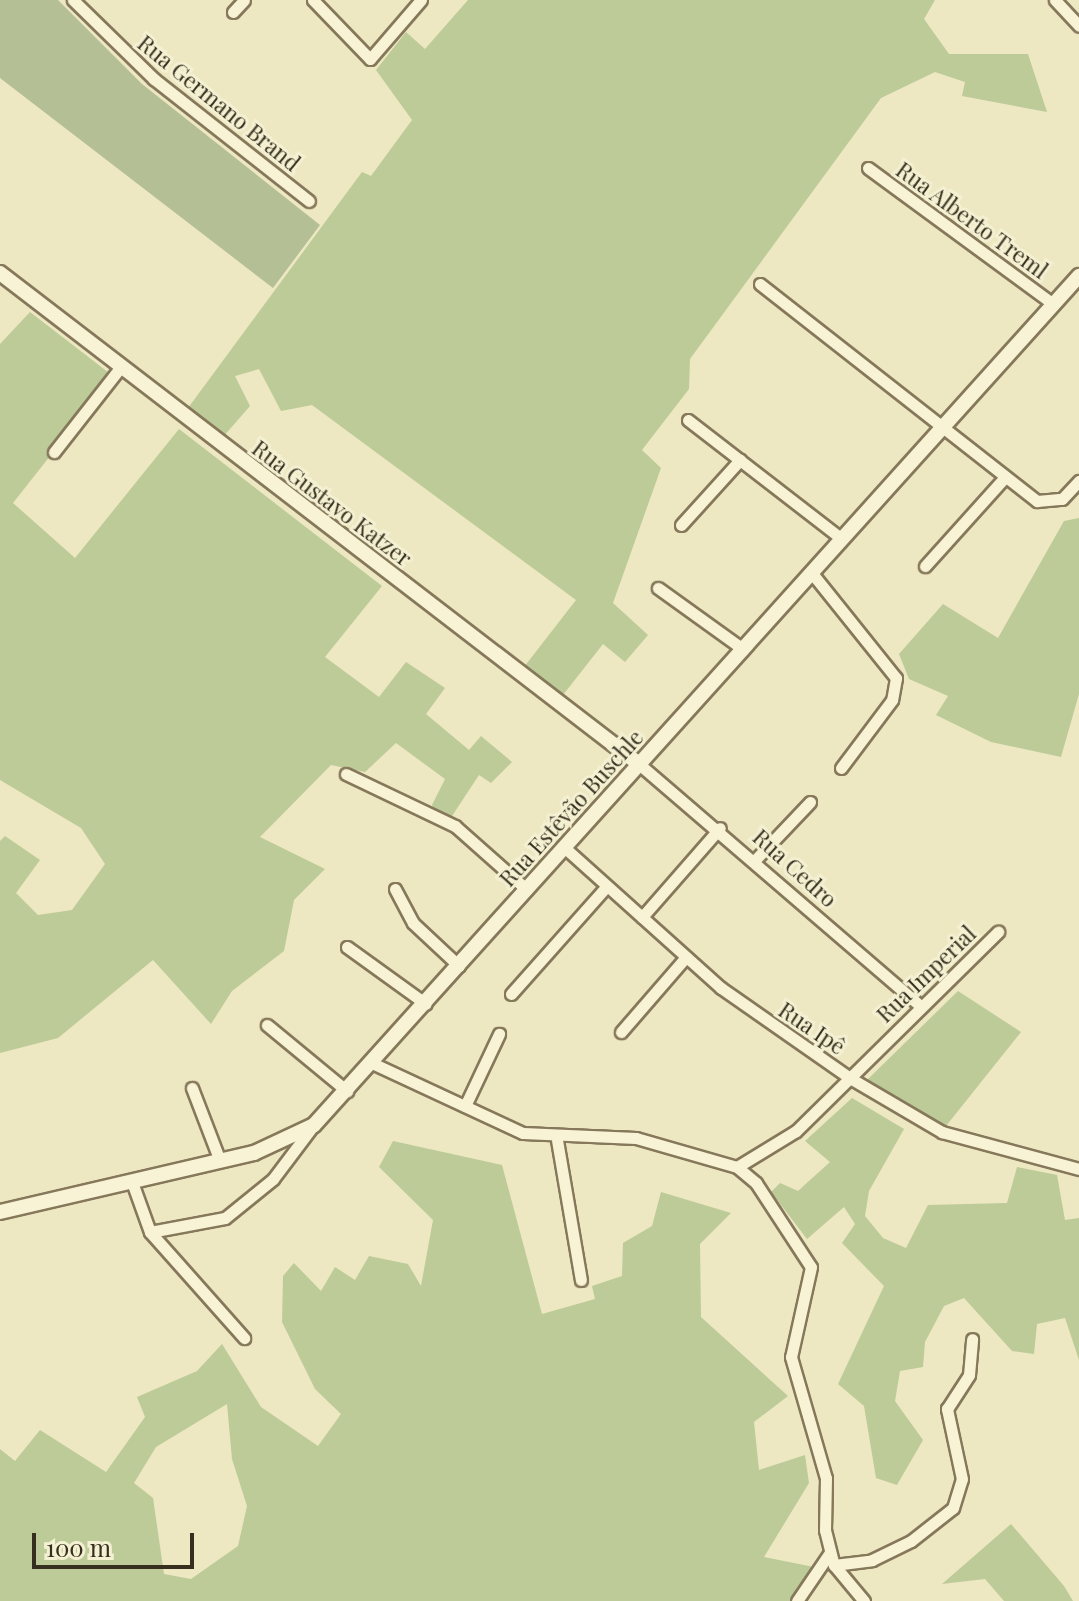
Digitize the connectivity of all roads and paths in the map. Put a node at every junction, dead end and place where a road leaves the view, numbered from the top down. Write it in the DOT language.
graph roads {
  1 [pos="73,0"];
  2 [pos="244,0"];
  3 [pos="313,0"];
  4 [pos="421,0"];
  5 [pos="1055,0"];
  6 [pos="233,12"];
  7 [pos="1079,26"];
  8 [pos="868,168"];
  9 [pos="309,201"];
  10 [pos="0,273"];
  11 [pos="1079,276"];
  12 [pos="760,284"];
  13 [pos="1053,304"];
  14 [pos="119,369"];
  15 [pos="688,420"];
  16 [pos="944,425"];
  17 [pos="54,452"];
  18 [pos="740,460"];
  19 [pos="1005,477"];
  20 [pos="1079,481"];
  21 [pos="681,525"];
  22 [pos="842,539"];
  23 [pos="925,566"];
  24 [pos="811,572"];
  25 [pos="658,588"];
  26 [pos="743,649"];
  27 [pos="639,764"];
  28 [pos="841,768"];
  29 [pos="346,774"];
  30 [pos="810,802"];
  31 [pos="720,828"];
  32 [pos="565,848"];
  33 [pos="755,860"];
  34 [pos="607,886"];
  35 [pos="395,889"];
  36 [pos="527,890"];
  37 [pos="642,917"];
  38 [pos="998,932"];
  39 [pos="347,947"];
  40 [pos="686,957"];
  41 [pos="459,966"];
  42 [pos="511,994"];
  43 [pos="426,1004"];
  44 [pos="920,1006"];
  45 [pos="267,1025"];
  46 [pos="621,1032"];
  47 [pos="499,1034"];
  48 [pos="372,1063"];
  49 [pos="850,1078"];
  50 [pos="192,1088"];
  51 [pos="347,1091"];
  52 [pos="465,1106"];
  53 [pos="314,1125"];
  54 [pos="557,1140"];
  55 [pos="220,1161"];
  56 [pos="737,1167"];
  57 [pos="1079,1169"];
  58 [pos="132,1182"];
  59 [pos="0,1212"];
  60 [pos="150,1232"];
  61 [pos="581,1280"];
  62 [pos="244,1338"];
  63 [pos="972,1339"];
  64 [pos="831,1560"];
  65 [pos="797,1601"];
  66 [pos="864,1601"];
  1 -- 9 [label="street, Rua Germano Brand"];
  2 -- 6 [label="street"];
  3 -- 4 [label="street"];
  5 -- 7 [label="street"];
  8 -- 13 [label="street, Rua Alberto Treml"];
  10 -- 14 [label="street, Rua Gustavo Katzer"];
  11 -- 13 [label="street, Rua Estêvão Buschle"];
  12 -- 16 [label="street"];
  13 -- 16 [label="street, Rua Estêvão Buschle"];
  14 -- 17 [label="street"];
  14 -- 27 [label="street, Rua Gustavo Katzer"];
  15 -- 18 [label="street"];
  16 -- 19 [label="street"];
  16 -- 22 [label="street, Rua Estêvão Buschle"];
  18 -- 21 [label="street"];
  18 -- 22 [label="street"];
  19 -- 20 [label="street"];
  19 -- 23 [label="street"];
  22 -- 24 [label="street, Rua Estêvão Buschle"];
  24 -- 26 [label="street, Rua Estêvão Buschle"];
  24 -- 28 [label="street"];
  25 -- 26 [label="street"];
  26 -- 27 [label="street, Rua Estêvão Buschle"];
  27 -- 31 [label="street, Rua Cedro"];
  27 -- 32 [label="street, Rua Estêvão Buschle"];
  29 -- 36 [label="street"];
  30 -- 33 [label="street"];
  31 -- 33 [label="street, Rua Cedro"];
  31 -- 37 [label="street"];
  32 -- 34 [label="street, Rua Ipê"];
  32 -- 36 [label="street, Rua Estêvão Buschle"];
  33 -- 44 [label="street, Rua Cedro"];
  34 -- 37 [label="street, Rua Ipê"];
  34 -- 42 [label="street"];
  35 -- 41 [label="street"];
  36 -- 41 [label="street, Rua Estêvão Buschle"];
  37 -- 40 [label="street, Rua Ipê"];
  38 -- 44 [label="street, Rua Imperial"];
  39 -- 43 [label="street"];
  40 -- 46 [label="street"];
  40 -- 49 [label="street, Rua Ipê"];
  41 -- 43 [label="street, Rua Estêvão Buschle"];
  43 -- 48 [label="street, Rua Estêvão Buschle"];
  44 -- 49 [label="street, Rua Imperial"];
  45 -- 51 [label="street"];
  47 -- 52 [label="street"];
  48 -- 51 [label="street, Rua Estêvão Buschle"];
  48 -- 52 [label="street"];
  49 -- 56 [label="street, Rua Imperial"];
  49 -- 57 [label="street, Rua Ipê"];
  50 -- 55 [label="street"];
  51 -- 53 [label="street, Rua Estêvão Buschle"];
  52 -- 54 [label="street"];
  53 -- 55 [label="street, Rua Estêvão Buschle"];
  53 -- 60 [label="street"];
  54 -- 56 [label="street"];
  54 -- 61 [label="street"];
  55 -- 58 [label="street, Rua Estêvão Buschle"];
  56 -- 64 [label="street"];
  58 -- 59 [label="street, Rua Estêvão Buschle"];
  58 -- 60 [label="street"];
  60 -- 62 [label="street"];
  63 -- 64 [label="street"];
  64 -- 65 [label="street"];
  64 -- 66 [label="street"];
}
